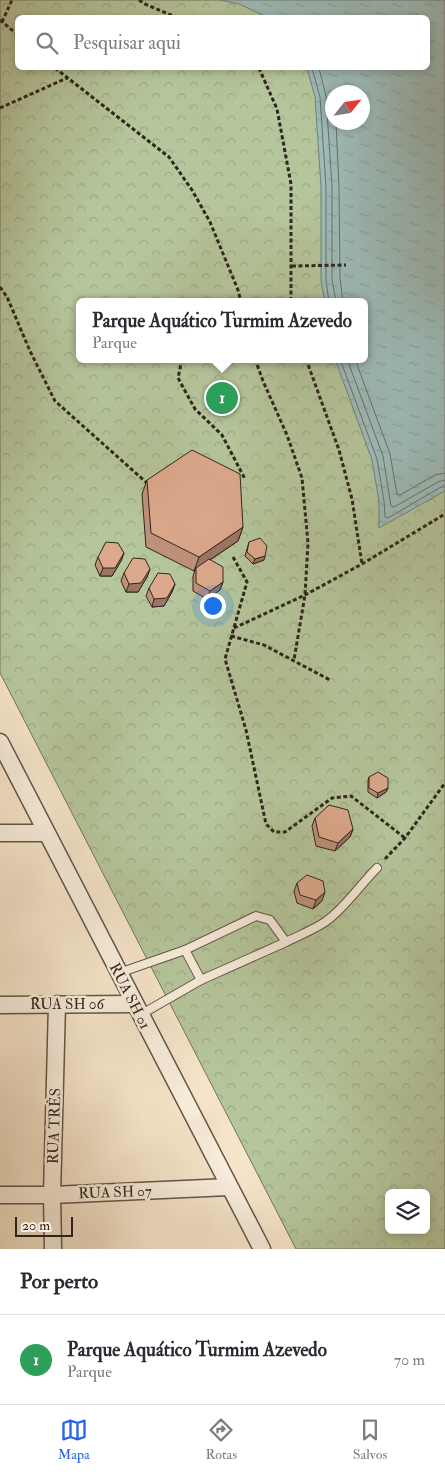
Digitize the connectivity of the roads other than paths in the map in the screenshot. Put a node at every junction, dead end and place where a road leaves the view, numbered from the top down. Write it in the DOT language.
graph roads {
  1 [pos="0,742"];
  2 [pos="46,833"];
  3 [pos="0,834"];
  4 [pos="377,868"];
  5 [pos="286,942"];
  6 [pos="185,950"];
  7 [pos="119,973"];
  8 [pos="201,980"];
  9 [pos="57,1004"];
  10 [pos="0,1005"];
  11 [pos="138,1009"];
  12 [pos="229,1187"];
  13 [pos="52,1194"];
  14 [pos="0,1195"];
  15 [pos="53,1249"];
  16 [pos="262,1249"];
  1 -- 2 [label="street, RUA SH 01"];
  2 -- 3 [label="street"];
  2 -- 7 [label="street, RUA SH 01"];
  4 -- 5 [label="lane"];
  5 -- 6 [label="lane"];
  5 -- 8 [label="lane"];
  6 -- 7 [label="lane"];
  6 -- 8 [label="lane"];
  7 -- 11 [label="street, RUA SH 01"];
  8 -- 11 [label="lane"];
  9 -- 10 [label="street, RUA SH 06"];
  9 -- 11 [label="street, RUA SH 06"];
  9 -- 13 [label="street, RUA TRÊS"];
  11 -- 12 [label="street, RUA SH 01"];
  12 -- 13 [label="street, RUA SH 07"];
  12 -- 16 [label="street, RUA SH 01"];
  13 -- 14 [label="street, RUA SH 07"];
  13 -- 15 [label="street, RUA TRÊS"];
}
